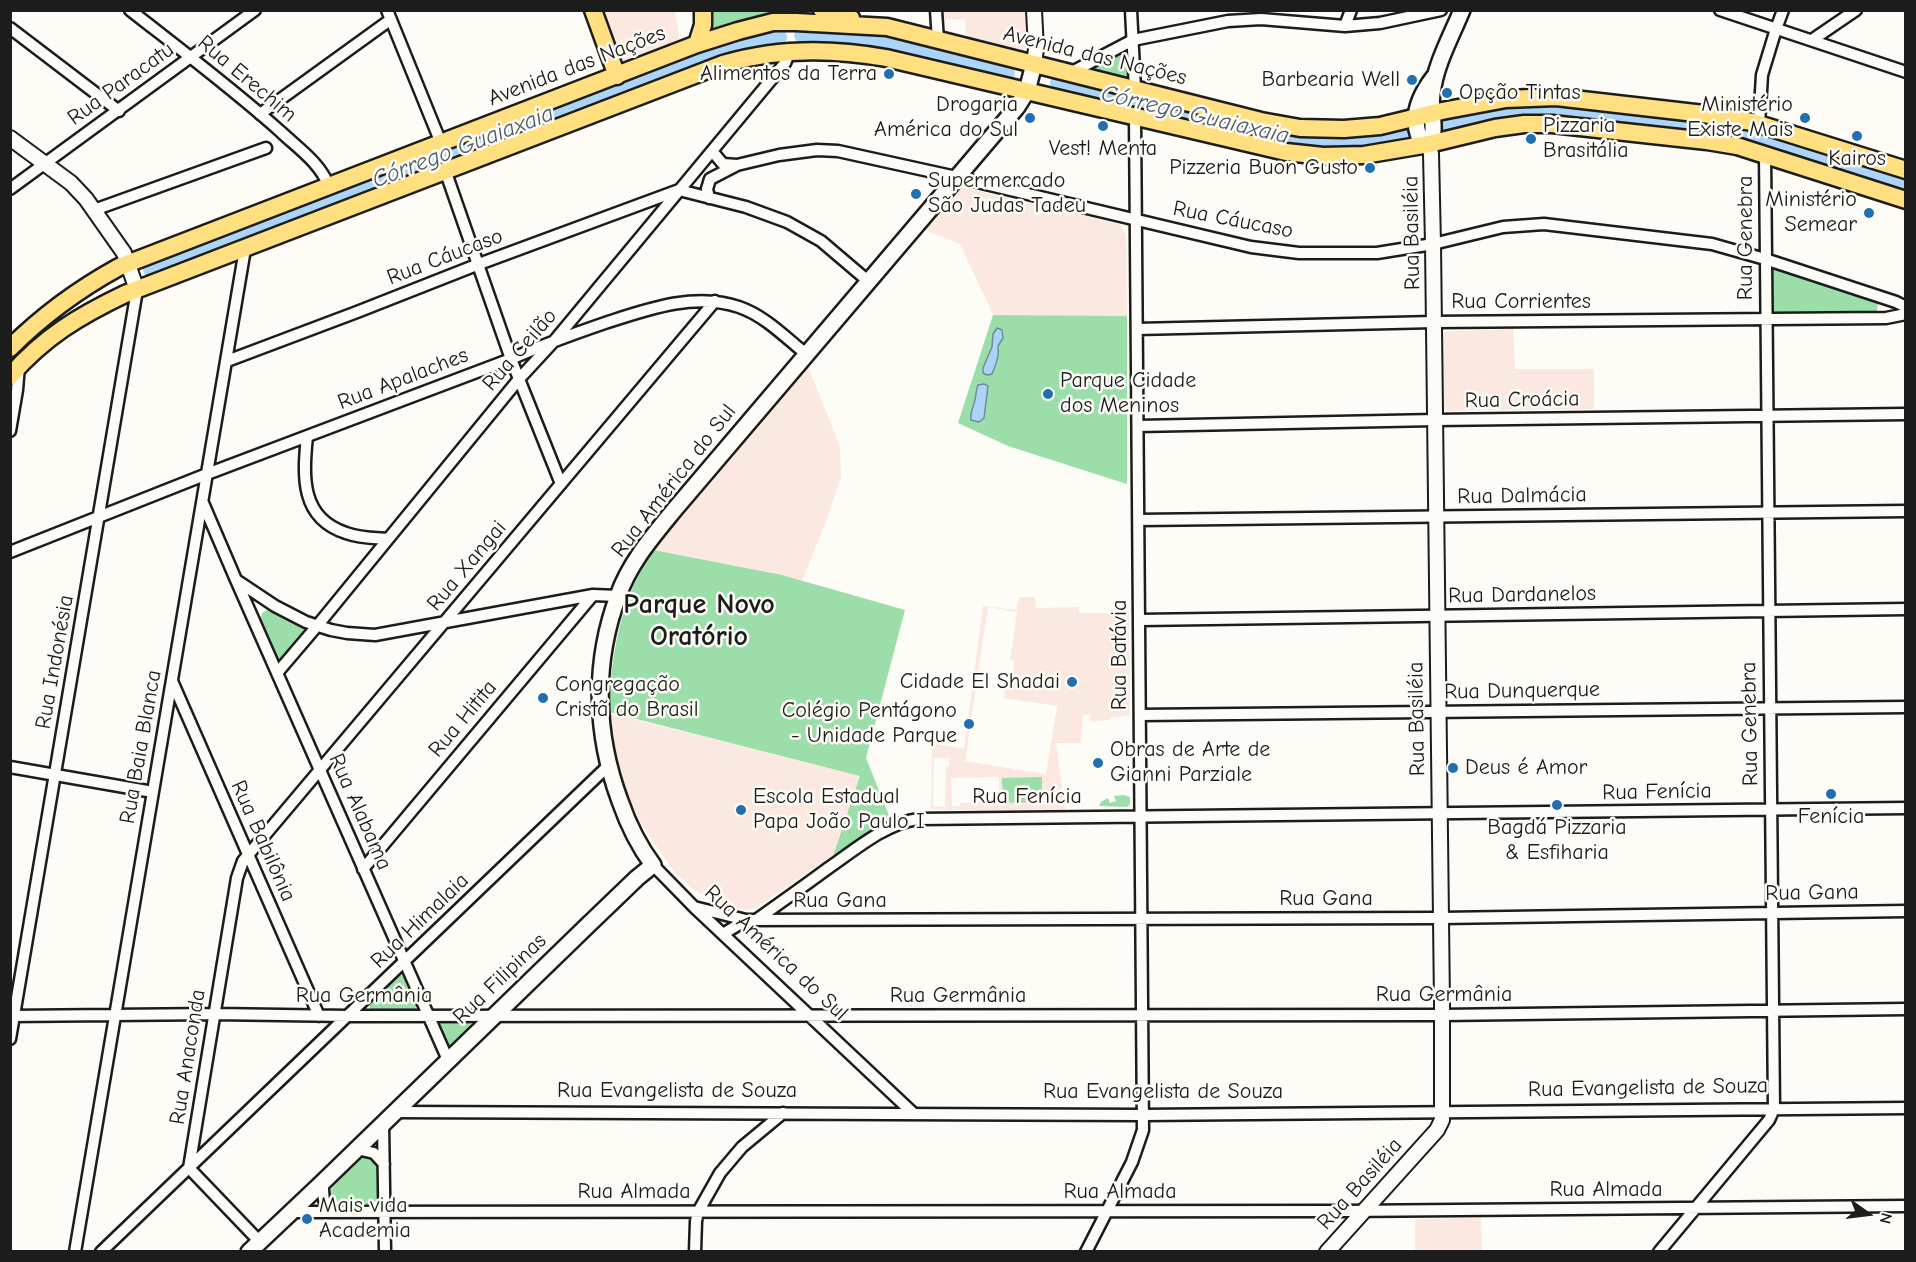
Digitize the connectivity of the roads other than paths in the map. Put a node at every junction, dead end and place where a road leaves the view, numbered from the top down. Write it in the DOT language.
graph roads {
  1 [pos="130,10"];
  2 [pos="255,10"];
  3 [pos="593,10"];
  4 [pos="703,10"];
  5 [pos="822,10"];
  6 [pos="936,10"];
  7 [pos="1034,10"];
  8 [pos="1131,10"];
  9 [pos="1351,10"];
  10 [pos="1441,10"];
  11 [pos="1461,10"];
  12 [pos="1720,10"];
  13 [pos="1783,10"];
  14 [pos="1856,10"];
  15 [pos="388,15"];
  16 [pos="1242,15"];
  17 [pos="783,16"];
  18 [pos="1228,16"];
  19 [pos="1345,26"];
  20 [pos="887,27"];
  21 [pos="10,28"];
  22 [pos="1776,29"];
  23 [pos="1133,40"];
  24 [pos="1812,40"];
  25 [pos="938,41"];
  26 [pos="697,44"];
  27 [pos="790,51"];
  28 [pos="191,57"];
  29 [pos="1034,64"];
  30 [pos="1063,71"];
  31 [pos="1905,72"];
  32 [pos="617,76"];
  33 [pos="1136,89"];
  34 [pos="1027,91"];
  35 [pos="1046,96"];
  36 [pos="119,111"];
  37 [pos="260,114"];
  38 [pos="1135,117"];
  39 [pos="1758,124"];
  40 [pos="1425,128"];
  41 [pos="10,138"];
  42 [pos="441,143"];
  43 [pos="266,148"];
  44 [pos="712,151"];
  45 [pos="1765,154"];
  46 [pos="45,164"];
  47 [pos="737,165"];
  48 [pos="445,170"];
  49 [pos="1905,170"];
  50 [pos="956,177"];
  51 [pos="329,186"];
  52 [pos="10,189"];
  53 [pos="679,190"];
  54 [pos="709,198"];
  55 [pos="1905,200"];
  56 [pos="94,210"];
  57 [pos="1136,220"];
  58 [pos="1433,244"];
  59 [pos="245,249"];
  60 [pos="1765,259"];
  61 [pos="129,263"];
  62 [pos="479,264"];
  63 [pos="868,281"];
  64 [pos="137,290"];
  65 [pos="1878,297"];
  66 [pos="68,299"];
  67 [pos="715,301"];
  68 [pos="1905,307"];
  69 [pos="86,313"];
  70 [pos="1905,314"];
  71 [pos="1886,318"];
  72 [pos="1766,319"];
  73 [pos="1434,322"];
  74 [pos="1137,329"];
  75 [pos="555,340"];
  76 [pos="10,348"];
  77 [pos="806,354"];
  78 [pos="511,359"];
  79 [pos="226,361"];
  80 [pos="15,371"];
  81 [pos="519,379"];
  82 [pos="1905,414"];
  83 [pos="1767,416"];
  84 [pos="1435,420"];
  85 [pos="1138,426"];
  86 [pos="10,431"];
  87 [pos="308,436"];
  88 [pos="207,474"];
  89 [pos="561,484"];
  90 [pos="203,503"];
  91 [pos="1905,511"];
  92 [pos="1768,513"];
  93 [pos="1436,517"];
  94 [pos="99,518"];
  95 [pos="1139,520"];
  96 [pos="388,539"];
  97 [pos="10,552"];
  98 [pos="236,580"];
  99 [pos="593,594"];
  100 [pos="618,596"];
  101 [pos="1905,609"];
  102 [pos="1769,611"];
  103 [pos="1437,615"];
  104 [pos="1140,620"];
  105 [pos="447,621"];
  106 [pos="317,626"];
  107 [pos="277,673"];
  108 [pos="172,681"];
  109 [pos="1905,707"];
  110 [pos="1770,708"];
  111 [pos="1438,712"];
  112 [pos="1140,715"];
  113 [pos="608,766"];
  114 [pos="10,767"];
  115 [pos="320,770"];
  116 [pos="55,775"];
  117 [pos="153,792"];
  118 [pos="1905,808"];
  119 [pos="1771,810"];
  120 [pos="1440,813"];
  121 [pos="1139,816"];
  122 [pos="248,855"];
  123 [pos="649,859"];
  124 [pos="363,869"];
  125 [pos="694,907"];
  126 [pos="1905,911"];
  127 [pos="1772,913"];
  128 [pos="1441,918"];
  129 [pos="751,920"];
  130 [pos="1141,920"];
  131 [pos="723,934"];
  132 [pos="405,962"];
  133 [pos="1905,1009"];
  134 [pos="1773,1011"];
  135 [pos="215,1014"];
  136 [pos="115,1015"];
  137 [pos="495,1015"];
  138 [pos="1143,1015"];
  139 [pos="1442,1015"];
  140 [pos="12,1016"];
  141 [pos="319,1016"];
  142 [pos="348,1016"];
  143 [pos="428,1016"];
  144 [pos="809,1016"];
  145 [pos="10,1039"];
  146 [pos="448,1060"];
  147 [pos="412,1096"];
  148 [pos="1905,1108"];
  149 [pos="1774,1109"];
  150 [pos="420,1112"];
  151 [pos="1442,1112"];
  152 [pos="783,1113"];
  153 [pos="914,1114"];
  154 [pos="1143,1115"];
  155 [pos="389,1118"];
  156 [pos="357,1149"];
  157 [pos="384,1164"];
  158 [pos="189,1168"];
  159 [pos="323,1182"];
  160 [pos="1905,1206"];
  161 [pos="1694,1209"];
  162 [pos="1364,1211"];
  163 [pos="292,1212"];
  164 [pos="334,1212"];
  165 [pos="698,1212"];
  166 [pos="1107,1212"];
  167 [pos="385,1213"];
  168 [pos="254,1246"];
  169 [pos="75,1251"];
  170 [pos="101,1251"];
  171 [pos="385,1251"];
  172 [pos="695,1251"];
  173 [pos="1086,1251"];
  174 [pos="1327,1251"];
  175 [pos="1659,1251"];
  1 -- 28 [label="street, Rua Erechim"];
  2 -- 28 [label="street, Rua Paracatu"];
  3 -- 32 [label="main road"];
  4 -- 26 [label="main road"];
  5 -- 20 [label="main road"];
  6 -- 25 [label="street"];
  7 -- 29 [label="street"];
  8 -- 23 [label="street"];
  9 -- 19 [label="street"];
  10 -- 19 [label="street"];
  11 -- 40 [label="main road"];
  12 -- 22 [label="street"];
  13 -- 22 [label="street"];
  14 -- 24 [label="street"];
  15 -- 37 [label="street"];
  15 -- 42 [label="street"];
  16 -- 18 [label="street"];
  16 -- 19 [label="street"];
  17 -- 20 [label="main road, Avenida das Nações"];
  17 -- 26 [label="main road, Avenida das Nações"];
  17 -- 27 [label="main road"];
  18 -- 23 [label="street"];
  20 -- 25 [label="main road, Avenida das Nações"];
  21 -- 36 [label="street"];
  22 -- 24 [label="street"];
  22 -- 39 [label="street"];
  23 -- 30 [label="street"];
  23 -- 33 [label="street"];
  24 -- 31 [label="street"];
  25 -- 29 [label="main road, Avenida das Nações"];
  26 -- 32 [label="main road, Avenida das Nações"];
  27 -- 34 [label="main road, Avenida das Nações"];
  27 -- 44 [label="street, Rua Ceilão"];
  27 -- 48 [label="main road, Avenida das Nações"];
  28 -- 36 [label="street, Rua Paracatu"];
  28 -- 37 [label="street, Rua Erechim"];
  29 -- 30 [label="main road, Avenida das Nações"];
  29 -- 34 [label="main road, Rua América do Sul"];
  30 -- 33 [label="main road, Avenida das Nações"];
  30 -- 35 [label="main road"];
  32 -- 42 [label="main road, Avenida das Nações"];
  33 -- 40 [label="main road, Avenida das Nações"];
  34 -- 35 [label="main road, Avenida das Nações"];
  34 -- 50 [label="main road, Rua América do Sul"];
  35 -- 38 [label="main road, Avenida das Nações"];
  36 -- 46 [label="street, Rua Paracatu"];
  37 -- 51 [label="street, Rua Erechim"];
  38 -- 40 [label="main road, Avenida das Nações"];
  38 -- 57 [label="street, Rua Batávia"];
  39 -- 40 [label="main road, Avenida das Nações"];
  39 -- 49 [label="main road, Avenida das Nações"];
  40 -- 45 [label="main road, Avenida das Nações"];
  40 -- 58 [label="street, Rua Basiléia"];
  41 -- 46 [label="street"];
  42 -- 51 [label="main road, Avenida das Nações"];
  43 -- 56 [label="street"];
  44 -- 47 [label="street"];
  44 -- 53 [label="street, Rua Ceilão"];
  45 -- 55 [label="main road, Avenida das Nações"];
  45 -- 60 [label="street, Rua Genebra"];
  46 -- 52 [label="street, Rua Paracatu"];
  46 -- 56 [label="street"];
  47 -- 50 [label="street, Rua Cáucaso"];
  47 -- 54 [label="street, Rua Cáucaso"];
  48 -- 59 [label="main road, Avenida das Nações"];
  48 -- 62 [label="street"];
  50 -- 57 [label="street, Rua Cáucaso"];
  50 -- 63 [label="main road, Rua América do Sul"];
  51 -- 61 [label="main road, Avenida das Nações"];
  53 -- 54 [label="street"];
  53 -- 62 [label="street, Rua Cáucaso"];
  53 -- 75 [label="street, Rua Ceilão"];
  54 -- 63 [label="street"];
  56 -- 61 [label="street"];
  57 -- 58 [label="street, Rua Cáucaso"];
  57 -- 74 [label="street, Rua Batávia"];
  58 -- 60 [label="street, Rua Cáucaso"];
  58 -- 73 [label="street, Rua Basiléia"];
  59 -- 64 [label="main road, Avenida das Nações"];
  59 -- 79 [label="street, Rua Baia Blanca"];
  60 -- 65 [label="street, Rua Cáucaso"];
  60 -- 72 [label="street, Rua Genebra"];
  61 -- 64 [label="street"];
  61 -- 66 [label="main road, Avenida das Nações"];
  62 -- 78 [label="street"];
  62 -- 79 [label="street, Rua Cáucaso"];
  63 -- 77 [label="main road, Rua América do Sul"];
  64 -- 69 [label="main road, Avenida das Nações"];
  64 -- 94 [label="street, Rua Indonésia"];
  65 -- 68 [label="street, Rua Cáucaso"];
  65 -- 71 [label="street"];
  66 -- 69 [label="main road"];
  66 -- 76 [label="main road, Avenida das Nações"];
  67 -- 75 [label="street, Rua Apalaches"];
  67 -- 77 [label="street, Rua Apalaches"];
  67 -- 89 [label="street, Rua Xangai"];
  69 -- 80 [label="main road, Avenida das Nações"];
  70 -- 71 [label="street, Rua Corrientes"];
  71 -- 72 [label="street, Rua Corrientes"];
  72 -- 73 [label="street, Rua Corrientes"];
  72 -- 83 [label="street, Rua Genebra"];
  73 -- 74 [label="street, Rua Corrientes"];
  73 -- 84 [label="street, Rua Basiléia"];
  74 -- 85 [label="street, Rua Batávia"];
  75 -- 78 [label="street, Rua Apalaches"];
  75 -- 81 [label="street, Rua Ceilão"];
  77 -- 100 [label="main road, Rua América do Sul"];
  78 -- 81 [label="street"];
  78 -- 87 [label="street, Rua Apalaches"];
  79 -- 88 [label="street, Rua Baia Blanca"];
  80 -- 86 [label="street"];
  81 -- 89 [label="street"];
  81 -- 96 [label="street, Rua Ceilão"];
  82 -- 83 [label="street, Rua Croácia"];
  83 -- 84 [label="street, Rua Croácia"];
  83 -- 92 [label="street, Rua Genebra"];
  84 -- 85 [label="street, Rua Croácia"];
  84 -- 93 [label="street, Rua Basiléia"];
  85 -- 95 [label="street, Rua Batávia"];
  87 -- 88 [label="street, Rua Apalaches"];
  87 -- 96 [label="street"];
  88 -- 90 [label="street, Rua Baia Blanca"];
  88 -- 94 [label="street, Rua Apalaches"];
  89 -- 105 [label="street, Rua Xangai"];
  90 -- 98 [label="street, Rua Alabama"];
  90 -- 108 [label="street, Rua Baia Blanca"];
  91 -- 92 [label="street, Rua Dalmácia"];
  92 -- 93 [label="street, Rua Dalmácia"];
  92 -- 102 [label="street, Rua Genebra"];
  93 -- 95 [label="street, Rua Dalmácia"];
  93 -- 103 [label="street, Rua Basiléia"];
  94 -- 97 [label="street, Rua Apalaches"];
  94 -- 116 [label="street, Rua Indonésia"];
  95 -- 104 [label="street, Rua Batávia"];
  96 -- 106 [label="street, Rua Ceilão"];
  98 -- 106 [label="street"];
  98 -- 107 [label="street, Rua Alabama"];
  99 -- 100 [label="street"];
  99 -- 105 [label="street"];
  99 -- 124 [label="street, Rua Hitita"];
  100 -- 113 [label="main road, Rua América do Sul"];
  101 -- 102 [label="street, Rua Dardanelos"];
  102 -- 103 [label="street, Rua Dardanelos"];
  102 -- 110 [label="street, Rua Genebra"];
  103 -- 104 [label="street, Rua Dardanelos"];
  103 -- 111 [label="street, Rua Basiléia"];
  104 -- 112 [label="street, Rua Batávia"];
  105 -- 106 [label="street"];
  105 -- 115 [label="street, Rua Xangai"];
  106 -- 107 [label="street, Rua Ceilão"];
  107 -- 115 [label="street, Rua Alabama"];
  108 -- 117 [label="street, Rua Baia Blanca"];
  108 -- 122 [label="street, Rua Babilônia"];
  109 -- 110 [label="street, Rua Dunquerque"];
  110 -- 111 [label="street, Rua Dunquerque"];
  110 -- 119 [label="street, Rua Genebra"];
  111 -- 112 [label="street, Rua Dunquerque"];
  111 -- 120 [label="street, Rua Basiléia"];
  112 -- 121 [label="street, Rua Batávia"];
  113 -- 123 [label="main road, Rua América do Sul"];
  113 -- 132 [label="street, Rua Himalaia"];
  114 -- 116 [label="street"];
  115 -- 122 [label="street, Rua Xangai"];
  115 -- 124 [label="street, Rua Alabama"];
  116 -- 117 [label="street"];
  116 -- 140 [label="street, Rua Indonésia"];
  117 -- 136 [label="street, Rua Baia Blanca"];
  118 -- 119 [label="street, Rua Fenícia"];
  119 -- 120 [label="street, Rua Fenícia"];
  119 -- 127 [label="street, Rua Genebra"];
  120 -- 121 [label="street, Rua Fenícia"];
  120 -- 128 [label="street, Rua Basiléia"];
  121 -- 129 [label="street, Rua Fenícia"];
  121 -- 130 [label="street, Rua Batávia"];
  122 -- 135 [label="street, Rua Anaconda"];
  122 -- 141 [label="street, Rua Babilônia"];
  123 -- 125 [label="street, Rua América do Sul"];
  123 -- 137 [label="main road, Rua Filipinas"];
  124 -- 132 [label="street, Rua Alabama"];
  125 -- 129 [label="street, Rua Gana"];
  125 -- 131 [label="street, Rua América do Sul"];
  126 -- 127 [label="street, Rua Gana"];
  127 -- 128 [label="street, Rua Gana"];
  127 -- 134 [label="street, Rua Genebra"];
  128 -- 130 [label="street, Rua Gana"];
  128 -- 139 [label="street, Rua Basiléia"];
  129 -- 130 [label="street, Rua Gana"];
  129 -- 131 [label="street"];
  130 -- 138 [label="street, Rua Batávia"];
  131 -- 144 [label="street, Rua América do Sul"];
  132 -- 142 [label="street, Rua Himalaia"];
  132 -- 143 [label="street, Rua Alabama"];
  133 -- 134 [label="street, Rua Germânia"];
  134 -- 139 [label="street, Rua Germânia"];
  134 -- 149 [label="street, Rua Genebra"];
  135 -- 136 [label="street, Rua Germânia"];
  135 -- 141 [label="street, Rua Germânia"];
  135 -- 158 [label="street, Rua Anaconda"];
  136 -- 140 [label="street, Rua Germânia"];
  136 -- 169 [label="street, Rua Baia Blanca"];
  137 -- 143 [label="street, Rua Germânia"];
  137 -- 144 [label="street, Rua Germânia"];
  137 -- 146 [label="main road, Rua Filipinas"];
  138 -- 139 [label="street, Rua Germânia"];
  138 -- 144 [label="street, Rua Germânia"];
  138 -- 154 [label="street, Rua Batávia"];
  139 -- 151 [label="street, Rua Basiléia"];
  140 -- 145 [label="street, Rua Indonésia"];
  141 -- 142 [label="street, Rua Germânia"];
  142 -- 143 [label="street, Rua Germânia"];
  142 -- 158 [label="street, Rua Himalaia"];
  143 -- 146 [label="street, Rua Alabama"];
  144 -- 153 [label="street, Rua América do Sul"];
  146 -- 147 [label="main road, Rua Filipinas"];
  147 -- 150 [label="street"];
  147 -- 155 [label="main road, Rua Filipinas"];
  148 -- 149 [label="street, Rua Evangelista de Souza"];
  149 -- 151 [label="street, Rua Evangelista de Souza"];
  149 -- 161 [label="street"];
  150 -- 152 [label="street, Rua Evangelista de Souza"];
  150 -- 155 [label="street, Rua Evangelista de Souza"];
  151 -- 154 [label="street, Rua Evangelista de Souza"];
  151 -- 162 [label="street, Rua Basiléia"];
  152 -- 153 [label="street, Rua Evangelista de Souza"];
  152 -- 165 [label="street"];
  153 -- 154 [label="street, Rua Evangelista de Souza"];
  154 -- 166 [label="street, Rua Batávia"];
  155 -- 156 [label="main road"];
  155 -- 157 [label="street"];
  156 -- 157 [label="street"];
  156 -- 159 [label="main road"];
  157 -- 167 [label="street"];
  158 -- 168 [label="street"];
  158 -- 170 [label="street, Rua Himalaia"];
  159 -- 163 [label="main road"];
  159 -- 164 [label="street"];
  160 -- 161 [label="street, Rua Almada"];
  161 -- 162 [label="street, Rua Almada"];
  161 -- 175 [label="street"];
  162 -- 166 [label="street, Rua Almada"];
  162 -- 174 [label="street, Rua Basiléia"];
  163 -- 164 [label="street, Rua Almada"];
  163 -- 168 [label="main road"];
  164 -- 167 [label="street, Rua Almada"];
  165 -- 166 [label="street, Rua Almada"];
  165 -- 167 [label="street, Rua Almada"];
  165 -- 172 [label="street"];
  166 -- 173 [label="street, Rua Batávia"];
  167 -- 171 [label="street"];
}
